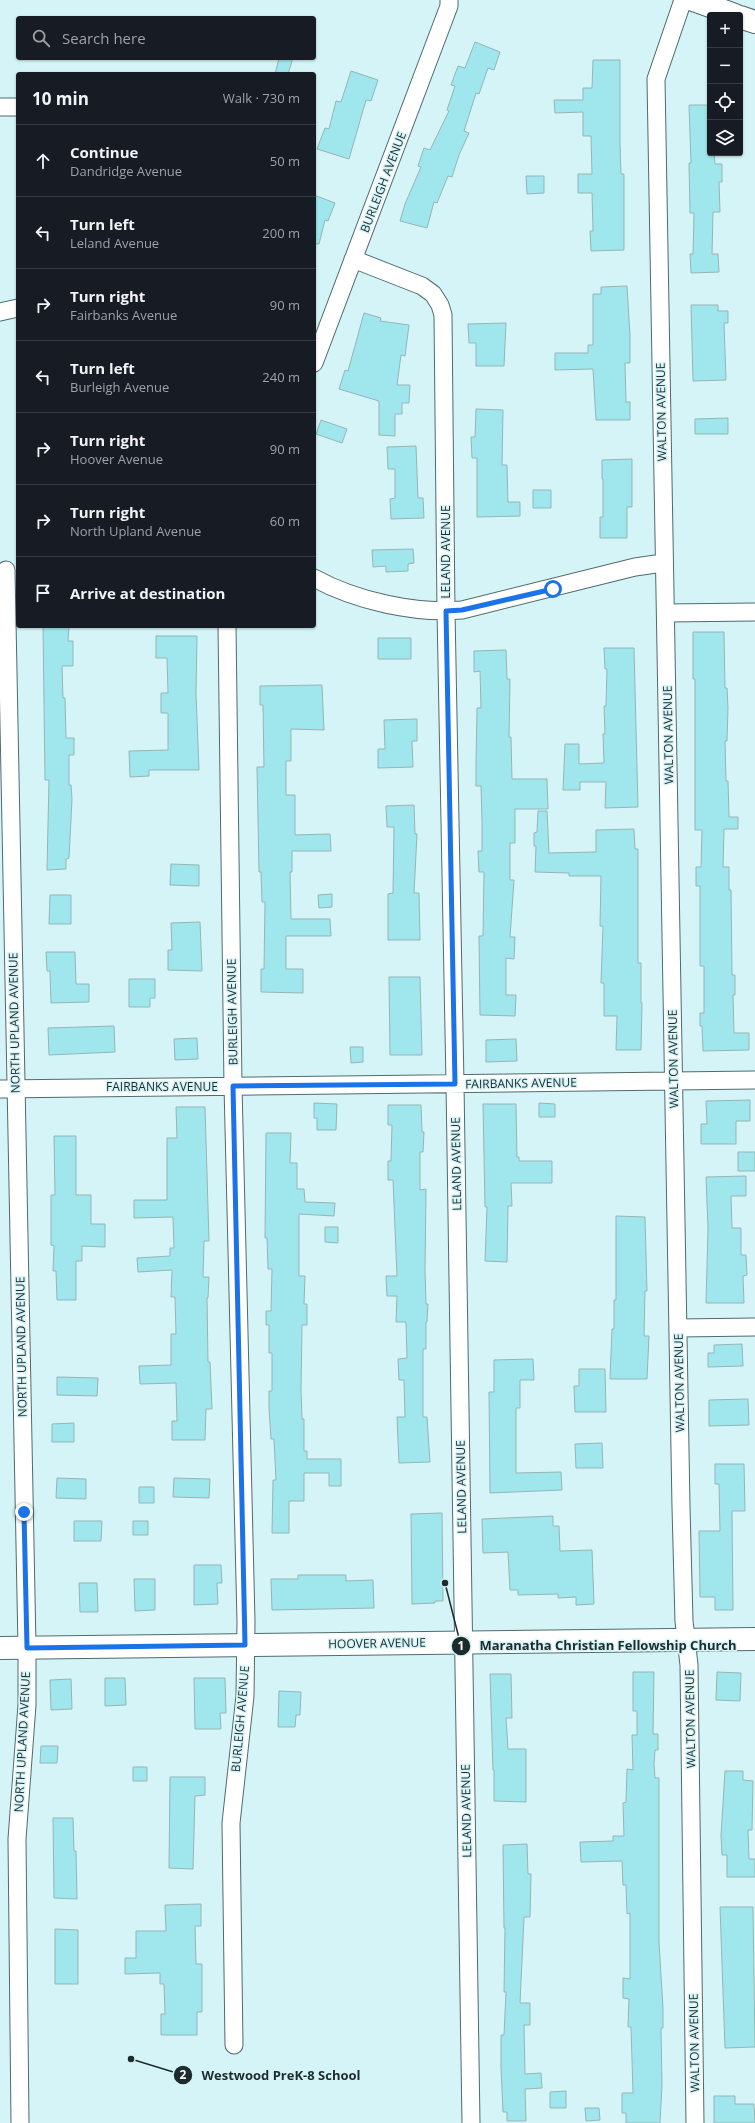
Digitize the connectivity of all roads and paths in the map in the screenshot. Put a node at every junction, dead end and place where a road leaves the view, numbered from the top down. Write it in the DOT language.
graph roads {
  1 [pos="449,0"];
  2 [pos="683,0"];
  3 [pos="693,0"];
  4 [pos="727,12"];
  5 [pos="743,18"];
  6 [pos="755,22"];
  7 [pos="0,107"];
  8 [pos="16,107"];
  9 [pos="354,259"];
  10 [pos="16,308"];
  11 [pos="0,312"];
  12 [pos="316,358"];
  13 [pos="663,563"];
  14 [pos="8,570"];
  15 [pos="316,579"];
  16 [pos="446,611"];
  17 [pos="755,612"];
  18 [pos="666,613"];
  19 [pos="227,628"];
  20 [pos="755,1080"];
  21 [pos="673,1081"];
  22 [pos="455,1084"];
  23 [pos="233,1086"];
  24 [pos="8,1088"];
  25 [pos="755,1327"];
  26 [pos="678,1328"];
  27 [pos="755,1639"];
  28 [pos="686,1640"];
  29 [pos="464,1642"];
  30 [pos="245,1645"];
  31 [pos="0,1648"];
  32 [pos="27,1648"];
  33 [pos="234,2045"];
  34 [pos="20,2123"];
  35 [pos="471,2123"];
  36 [pos="695,2123"];
  1 -- 9 [label="street, BURLEIGH AVENUE"];
  2 -- 13 [label="street, WALTON AVENUE"];
  3 -- 4 [label="street"];
  5 -- 6 [label="street"];
  7 -- 8 [label="street"];
  9 -- 12 [label="street, BURLEIGH AVENUE"];
  9 -- 16 [label="street, LELAND AVENUE"];
  10 -- 11 [label="street"];
  13 -- 16 [label="street"];
  13 -- 18 [label="street, WALTON AVENUE"];
  14 -- 24 [label="street, NORTH UPLAND AVENUE"];
  15 -- 16 [label="street"];
  16 -- 22 [label="street, LELAND AVENUE"];
  17 -- 18 [label="street"];
  18 -- 21 [label="street, WALTON AVENUE"];
  19 -- 23 [label="street, BURLEIGH AVENUE"];
  20 -- 21 [label="street, FAIRBANKS AVENUE"];
  21 -- 22 [label="street, FAIRBANKS AVENUE"];
  21 -- 26 [label="street, WALTON AVENUE"];
  22 -- 23 [label="street, FAIRBANKS AVENUE"];
  22 -- 29 [label="street, LELAND AVENUE"];
  23 -- 24 [label="street, FAIRBANKS AVENUE"];
  23 -- 30 [label="street, BURLEIGH AVENUE"];
  24 -- 32 [label="street, NORTH UPLAND AVENUE"];
  25 -- 26 [label="street"];
  26 -- 28 [label="street, WALTON AVENUE"];
  27 -- 28 [label="street, HOOVER AVENUE"];
  28 -- 29 [label="street, HOOVER AVENUE"];
  28 -- 36 [label="street, WALTON AVENUE"];
  29 -- 30 [label="street, HOOVER AVENUE"];
  29 -- 35 [label="street, LELAND AVENUE"];
  30 -- 32 [label="street, HOOVER AVENUE"];
  30 -- 33 [label="street, BURLEIGH AVENUE"];
  31 -- 32 [label="street, HOOVER AVENUE"];
  32 -- 34 [label="street, NORTH UPLAND AVENUE"];
}
